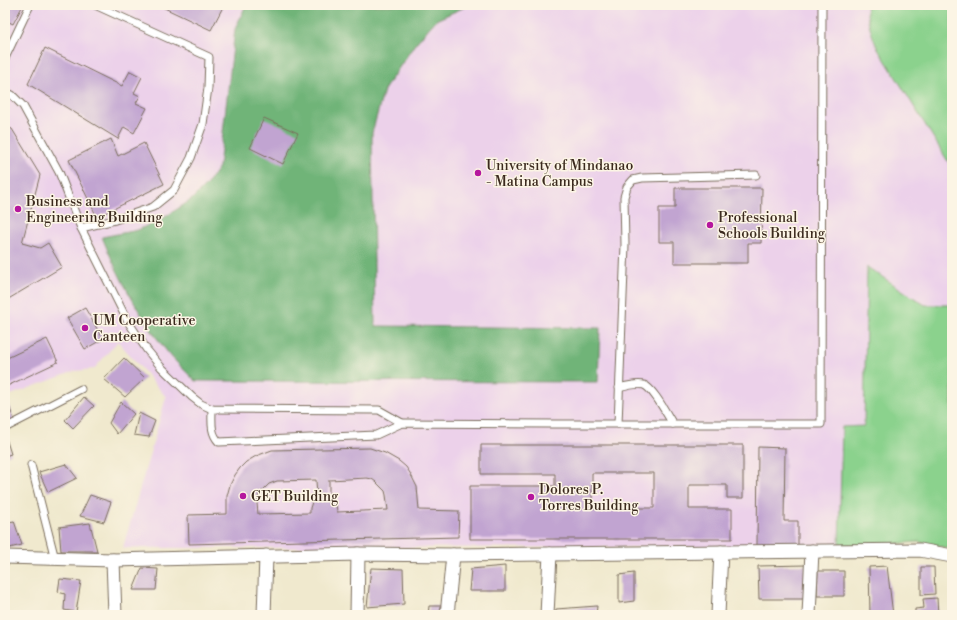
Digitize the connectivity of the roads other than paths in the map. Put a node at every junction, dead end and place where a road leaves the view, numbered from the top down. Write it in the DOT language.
graph roads {
  1 [pos="30,5"];
  2 [pos="95,5"];
  3 [pos="822,5"];
  4 [pos="5,58"];
  5 [pos="5,92"];
  6 [pos="756,175"];
  7 [pos="81,228"];
  8 [pos="619,388"];
  9 [pos="81,389"];
  10 [pos="212,409"];
  11 [pos="402,423"];
  12 [pos="618,424"];
  13 [pos="672,424"];
  14 [pos="5,428"];
  15 [pos="31,465"];
  16 [pos="812,551"];
  17 [pos="721,552"];
  18 [pos="358,554"];
  19 [pos="550,554"];
  20 [pos="453,555"];
  21 [pos="266,556"];
  22 [pos="952,556"];
  23 [pos="5,557"];
  24 [pos="55,559"];
  25 [pos="113,560"];
  26 [pos="115,615"];
  27 [pos="264,615"];
  28 [pos="357,615"];
  29 [pos="447,615"];
  30 [pos="547,615"];
  31 [pos="718,615"];
  32 [pos="808,615"];
  1 -- 4 [label="lane"];
  2 -- 7 [label="lane"];
  3 -- 13 [label="lane"];
  5 -- 7 [label="lane"];
  6 -- 8 [label="lane"];
  7 -- 10 [label="lane"];
  8 -- 12 [label="lane"];
  8 -- 13 [label="lane"];
  9 -- 14 [label="lane"];
  10 -- 11 [label="lane"];
  10 -- 11 [label="lane"];
  11 -- 12 [label="lane"];
  12 -- 13 [label="lane"];
  15 -- 24 [label="lane"];
  16 -- 17 [label="street"];
  16 -- 22 [label="street"];
  16 -- 32 [label="street"];
  17 -- 19 [label="street"];
  17 -- 31 [label="street"];
  18 -- 20 [label="street"];
  18 -- 21 [label="street"];
  18 -- 28 [label="street"];
  19 -- 20 [label="street"];
  19 -- 30 [label="street"];
  20 -- 29 [label="street"];
  21 -- 25 [label="street"];
  21 -- 27 [label="street"];
  23 -- 24 [label="street"];
  24 -- 25 [label="street"];
  25 -- 26 [label="street"];
}
